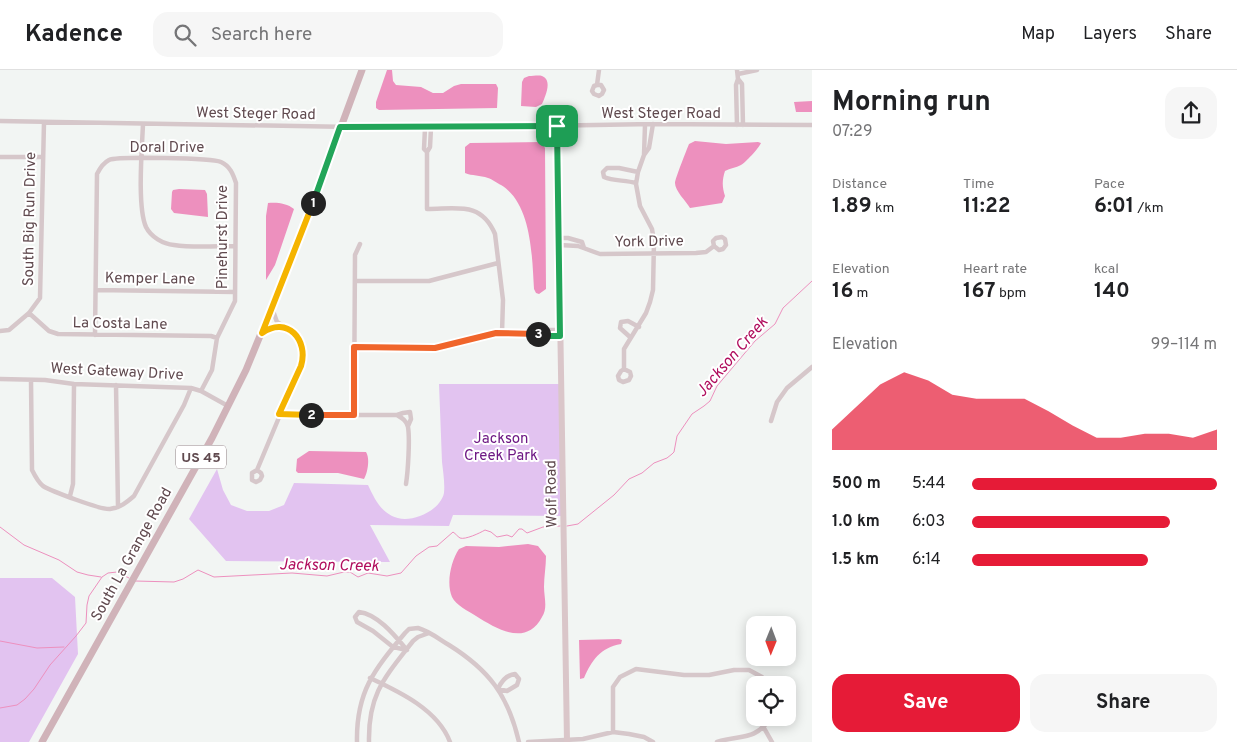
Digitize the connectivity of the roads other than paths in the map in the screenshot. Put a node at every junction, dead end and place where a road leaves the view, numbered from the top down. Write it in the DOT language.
graph roads {
  1 [pos="362,70"];
  2 [pos="599,70"];
  3 [pos="757,70"];
  4 [pos="738,74"];
  5 [pos="597,84"];
  6 [pos="0,121"];
  7 [pos="44,122"];
  8 [pos="143,124"];
  9 [pos="653,124"];
  10 [pos="645,125"];
  11 [pos="737,125"];
  12 [pos="743,125"];
  13 [pos="812,125"];
  14 [pos="557,126"];
  15 [pos="340,127"];
  16 [pos="425,128"];
  17 [pos="431,128"];
  18 [pos="427,152"];
  19 [pos="644,155"];
  20 [pos="0,157"];
  21 [pos="44,157"];
  22 [pos="142,158"];
  23 [pos="229,168"];
  24 [pos="638,172"];
  25 [pos="636,183"];
  26 [pos="559,241"];
  27 [pos="360,244"];
  28 [pos="236,246"];
  29 [pos="714,246"];
  30 [pos="654,253"];
  31 [pos="498,264"];
  32 [pos="355,282"];
  33 [pos="96,290"];
  34 [pos="235,292"];
  35 [pos="272,308"];
  36 [pos="29,313"];
  37 [pos="280,326"];
  38 [pos="639,327"];
  39 [pos="0,331"];
  40 [pos="262,333"];
  41 [pos="502,333"];
  42 [pos="560,333"];
  43 [pos="95,335"];
  44 [pos="217,338"];
  45 [pos="630,338"];
  46 [pos="354,347"];
  47 [pos="812,367"];
  48 [pos="624,369"];
  49 [pos="0,379"];
  50 [pos="31,380"];
  51 [pos="74,384"];
  52 [pos="116,385"];
  53 [pos="190,388"];
  54 [pos="201,391"];
  55 [pos="228,406"];
  56 [pos="279,414"];
  57 [pos="354,415"];
  58 [pos="397,415"];
  59 [pos="772,421"];
  60 [pos="408,426"];
  61 [pos="256,470"];
  62 [pos="406,484"];
  63 [pos="70,496"];
  64 [pos="118,507"];
  65 [pos="430,633"];
  66 [pos="398,640"];
  67 [pos="393,647"];
  68 [pos="407,650"];
  69 [pos="759,676"];
  70 [pos="370,678"];
  71 [pos="381,683"];
  72 [pos="498,689"];
  73 [pos="764,728"];
  74 [pos="613,732"];
  75 [pos="566,740"];
  76 [pos="42,742"];
  77 [pos="357,742"];
  78 [pos="369,742"];
  79 [pos="450,742"];
  80 [pos="519,742"];
  81 [pos="528,742"];
  82 [pos="652,742"];
  83 [pos="717,742"];
  84 [pos="772,742"];
  1 -- 15 [label="main road, South La Grange Road / US 45"];
  2 -- 5 [label="street"];
  3 -- 4 [label="street"];
  4 -- 11 [label="street"];
  4 -- 12 [label="street"];
  6 -- 7 [label="street, West Steger Road"];
  7 -- 8 [label="street, West Steger Road"];
  7 -- 21 [label="street, South Big Run Drive"];
  8 -- 15 [label="street, West Steger Road"];
  8 -- 22 [label="street"];
  9 -- 10 [label="street, West Steger Road"];
  9 -- 11 [label="street, West Steger Road"];
  9 -- 19 [label="street"];
  10 -- 14 [label="street, West Steger Road"];
  10 -- 19 [label="street"];
  11 -- 12 [label="street, West Steger Road"];
  12 -- 13 [label="street, West Steger Road"];
  14 -- 17 [label="street, West Steger Road"];
  14 -- 26 [label="main road, Wolf Road"];
  15 -- 16 [label="street, West Steger Road"];
  15 -- 35 [label="main road, South La Grange Road / US 45"];
  16 -- 17 [label="street, West Steger Road"];
  16 -- 18 [label="street"];
  17 -- 18 [label="street"];
  18 -- 31 [label="street"];
  19 -- 24 [label="street"];
  20 -- 21 [label="street"];
  21 -- 36 [label="street, South Big Run Drive"];
  22 -- 23 [label="street, Doral Drive"];
  22 -- 28 [label="street"];
  22 -- 33 [label="street, Doral Drive"];
  23 -- 28 [label="street, Pinehurst Drive"];
  24 -- 25 [label="street"];
  24 -- 25 [label="street"];
  25 -- 30 [label="street"];
  26 -- 30 [label="street, York Drive"];
  26 -- 42 [label="main road, Wolf Road"];
  27 -- 32 [label="street"];
  28 -- 34 [label="street, Pinehurst Drive"];
  29 -- 30 [label="street, York Drive"];
  30 -- 38 [label="street"];
  31 -- 32 [label="street"];
  31 -- 41 [label="street"];
  32 -- 46 [label="street"];
  33 -- 34 [label="street, Kemper Lane"];
  33 -- 43 [label="street"];
  34 -- 44 [label="street, Pinehurst Drive"];
  35 -- 37 [label="street"];
  35 -- 40 [label="main road, South La Grange Road / US 45"];
  36 -- 39 [label="street"];
  36 -- 43 [label="street, La Costa Lane"];
  37 -- 40 [label="street"];
  37 -- 56 [label="street"];
  38 -- 45 [label="street"];
  38 -- 45 [label="street"];
  40 -- 55 [label="main road, South La Grange Road / US 45"];
  41 -- 42 [label="street"];
  41 -- 46 [label="street"];
  42 -- 75 [label="main road, Wolf Road"];
  43 -- 44 [label="street, La Costa Lane"];
  44 -- 54 [label="street, Pinehurst Drive"];
  45 -- 48 [label="street"];
  46 -- 57 [label="street"];
  47 -- 59 [label="street"];
  49 -- 50 [label="street, West Gateway Drive"];
  50 -- 51 [label="street, West Gateway Drive"];
  50 -- 63 [label="street"];
  51 -- 52 [label="street, West Gateway Drive"];
  51 -- 63 [label="street"];
  52 -- 53 [label="street, West Gateway Drive"];
  52 -- 64 [label="street"];
  53 -- 54 [label="street, West Gateway Drive"];
  53 -- 64 [label="street"];
  54 -- 55 [label="street, West Gateway Drive"];
  55 -- 76 [label="main road, South La Grange Road / US 45"];
  56 -- 57 [label="street"];
  56 -- 61 [label="street"];
  57 -- 58 [label="street"];
  58 -- 60 [label="street"];
  58 -- 60 [label="street"];
  60 -- 62 [label="street"];
  63 -- 64 [label="street"];
  65 -- 66 [label="street"];
  65 -- 68 [label="street"];
  65 -- 72 [label="street"];
  66 -- 67 [label="street"];
  66 -- 67 [label="street"];
  66 -- 68 [label="street"];
  67 -- 68 [label="street"];
  67 -- 70 [label="street"];
  68 -- 71 [label="street"];
  69 -- 74 [label="street"];
  70 -- 71 [label="street"];
  70 -- 77 [label="street"];
  71 -- 78 [label="street"];
  71 -- 79 [label="street"];
  72 -- 72 [label="street"];
  72 -- 80 [label="street"];
  73 -- 83 [label="street"];
  73 -- 84 [label="street"];
  74 -- 75 [label="street"];
  74 -- 82 [label="street"];
  75 -- 81 [label="street"];
}
